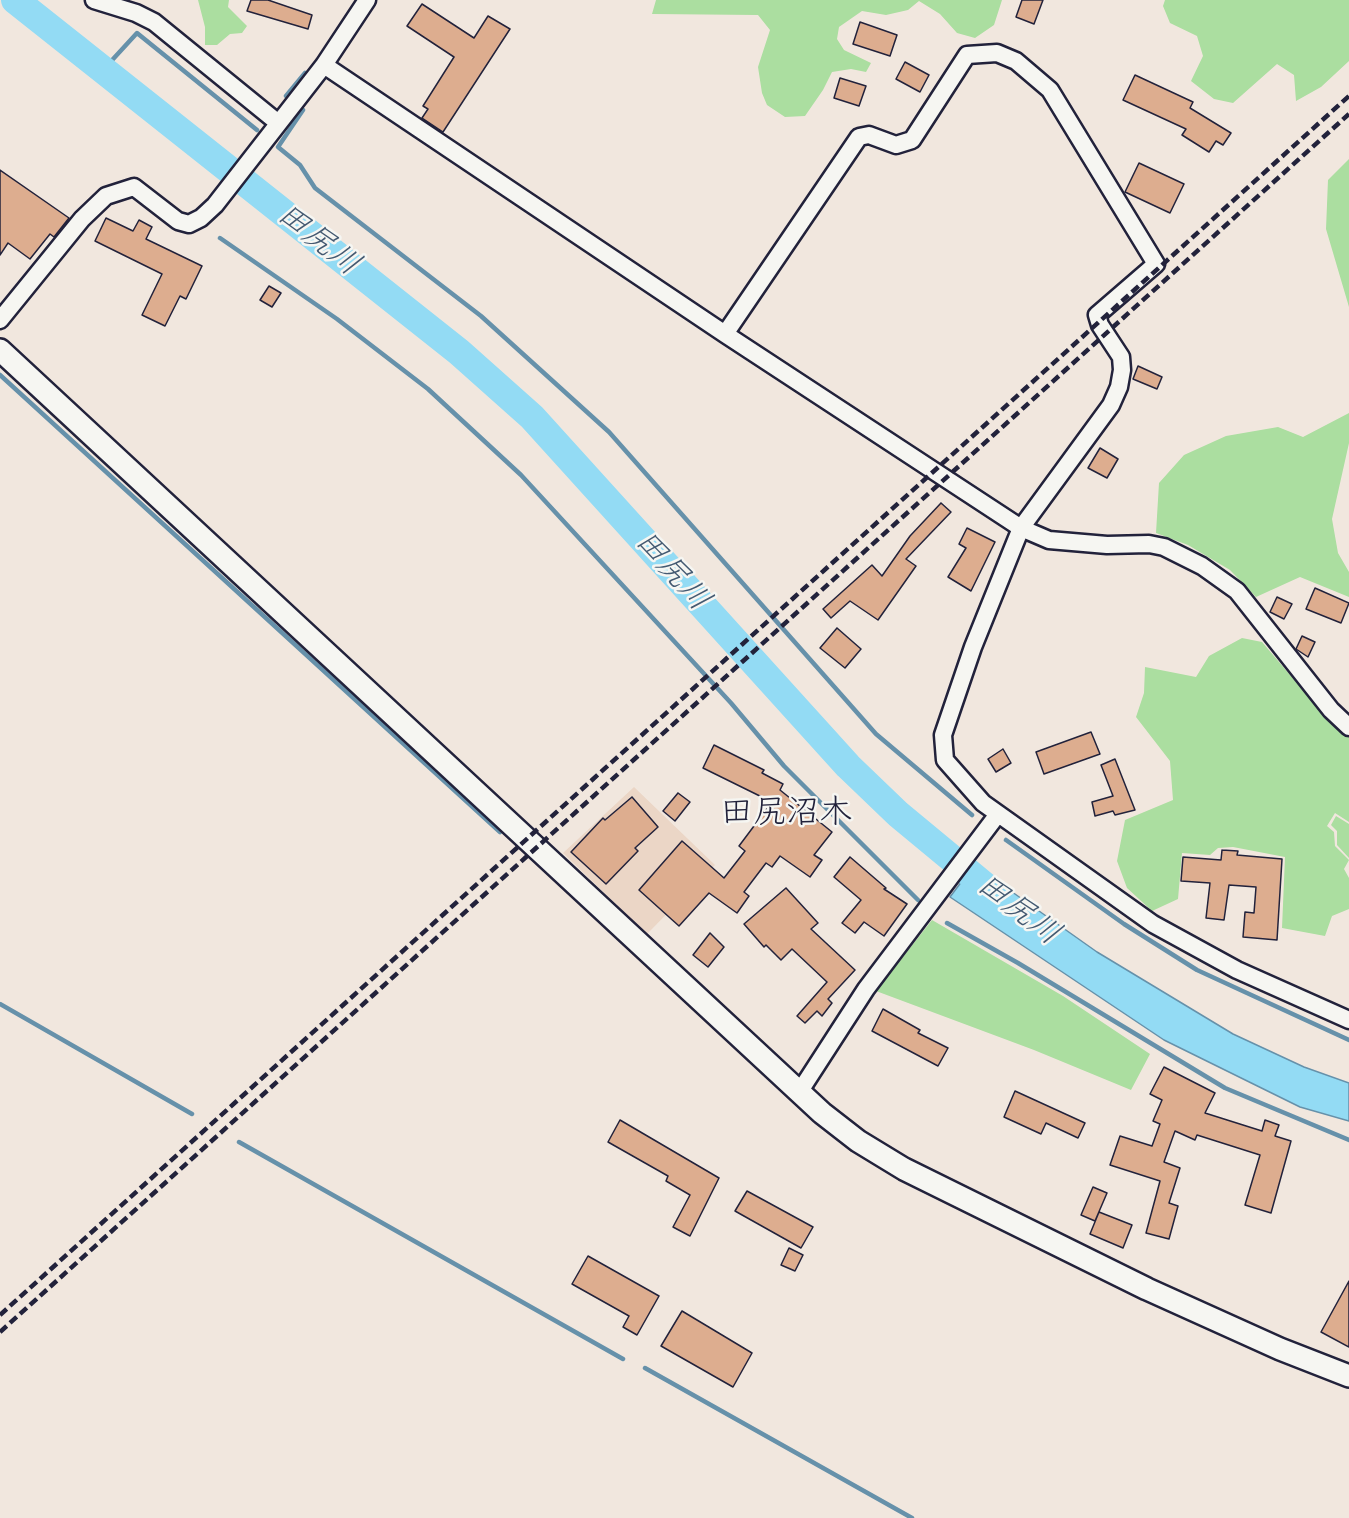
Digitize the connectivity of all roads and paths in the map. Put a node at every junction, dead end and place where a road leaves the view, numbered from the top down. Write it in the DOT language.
graph roads {
  1 [pos="94,0"];
  2 [pos="367,0"];
  3 [pos="324,65"];
  4 [pos="277,122"];
  5 [pos="0,320"];
  6 [pos="724,334"];
  7 [pos="0,350"];
  8 [pos="1021,528"];
  9 [pos="1349,727"];
  10 [pos="998,814"];
  11 [pos="1349,1020"];
  12 [pos="800,1091"];
  13 [pos="1349,1376"];
  1 -- 4 [label="street"];
  2 -- 3 [label="street"];
  3 -- 4 [label="street"];
  3 -- 6 [label="street"];
  4 -- 5 [label="street"];
  6 -- 8 [label="street"];
  6 -- 8 [label="street"];
  7 -- 12 [label="street"];
  8 -- 9 [label="street"];
  8 -- 10 [label="street"];
  10 -- 11 [label="street"];
  10 -- 12 [label="street"];
  12 -- 13 [label="street"];
}
